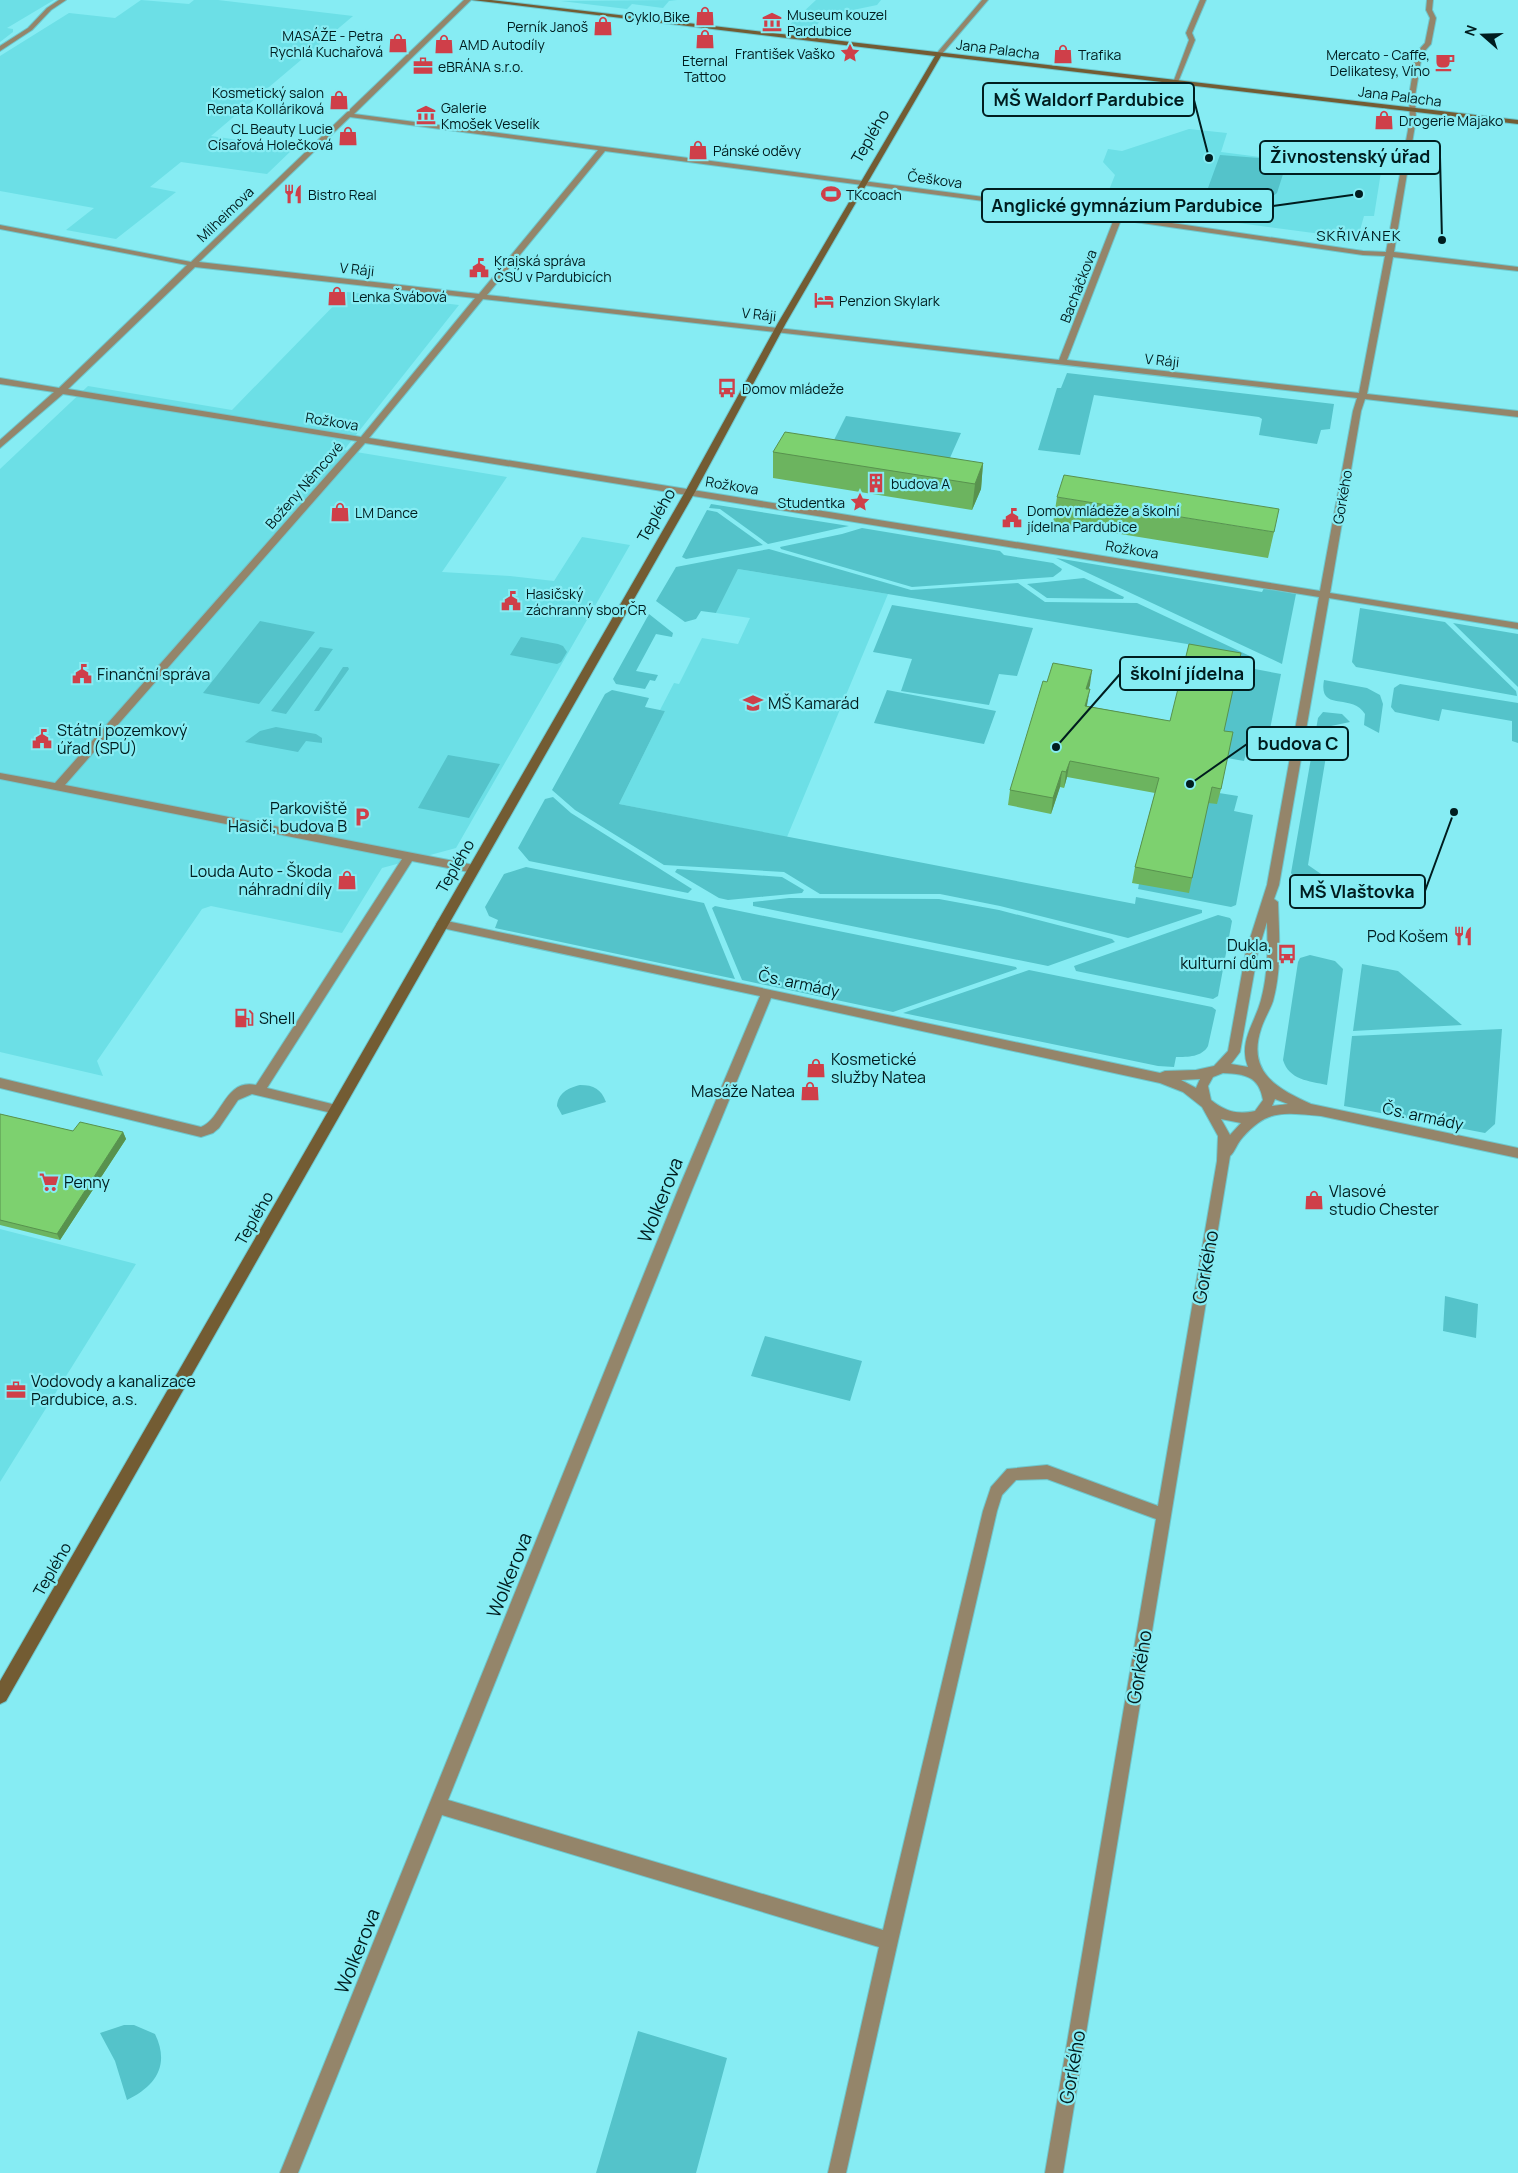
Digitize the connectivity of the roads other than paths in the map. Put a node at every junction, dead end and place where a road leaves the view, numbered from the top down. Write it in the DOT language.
graph roads {
  1 [pos="63,0"];
  2 [pos="468,0"];
  3 [pos="475,0"];
  4 [pos="985,0"];
  5 [pos="1203,0"];
  6 [pos="1430,0"];
  7 [pos="0,49"];
  8 [pos="939,54"];
  9 [pos="1175,82"];
  10 [pos="1413,110"];
  11 [pos="348,115"];
  12 [pos="1518,122"];
  13 [pos="603,149"];
  14 [pos="864,182"];
  15 [pos="1118,218"];
  16 [pos="0,228"];
  17 [pos="1390,254"];
  18 [pos="192,264"];
  19 [pos="1518,268"];
  20 [pos="482,297"];
  21 [pos="778,330"];
  22 [pos="1062,362"];
  23 [pos="0,381"];
  24 [pos="61,391"];
  25 [pos="1362,396"];
  26 [pos="1518,414"];
  27 [pos="364,440"];
  28 [pos="0,445"];
  29 [pos="690,492"];
  30 [pos="1324,594"];
  31 [pos="1518,626"];
  32 [pos="0,776"];
  33 [pos="58,788"];
  34 [pos="409,856"];
  35 [pos="474,869"];
  36 [pos="1273,885"];
  37 [pos="442,924"];
  38 [pos="767,993"];
  39 [pos="1215,1070"];
  40 [pos="1150,1075"];
  41 [pos="1262,1081"];
  42 [pos="0,1083"];
  43 [pos="259,1091"];
  44 [pos="1209,1105"];
  45 [pos="336,1109"];
  46 [pos="1321,1111"];
  47 [pos="1257,1115"];
  48 [pos="1518,1153"];
  49 [pos="1223,1161"];
  50 [pos="1164,1515"];
  51 [pos="0,1696"];
  52 [pos="437,1805"];
  53 [pos="889,1941"];
  54 [pos="289,2173"];
  55 [pos="837,2173"];
  56 [pos="1054,2173"];
  1 -- 7 [label="street"];
  2 -- 11 [label="street, Milheimova"];
  3 -- 8 [label="main road, Jana Palacha"];
  4 -- 8 [label="street"];
  5 -- 9 [label="street"];
  6 -- 10 [label="street, Gorkého"];
  8 -- 9 [label="main road, Jana Palacha"];
  8 -- 14 [label="main road, Teplého"];
  9 -- 10 [label="main road, Jana Palacha"];
  10 -- 12 [label="main road, Jana Palacha"];
  10 -- 17 [label="street, Gorkého"];
  11 -- 13 [label="street, Češkova"];
  11 -- 18 [label="street, Milheimova"];
  13 -- 14 [label="street, Češkova"];
  13 -- 20 [label="street, Boženy Němcové"];
  14 -- 15 [label="street, Češkova"];
  14 -- 21 [label="main road, Teplého"];
  15 -- 17 [label="street, Češkova"];
  15 -- 22 [label="street, Bacháčkova"];
  16 -- 18 [label="street, V Ráji"];
  17 -- 19 [label="street, Češkova"];
  17 -- 25 [label="street, Gorkého"];
  18 -- 20 [label="street, V Ráji"];
  18 -- 24 [label="street, Milheimova"];
  20 -- 21 [label="street, V Ráji"];
  20 -- 27 [label="street, Boženy Němcové"];
  21 -- 22 [label="street, V Ráji"];
  21 -- 29 [label="main road, Teplého"];
  22 -- 25 [label="street, V Ráji"];
  23 -- 24 [label="street, Rožkova"];
  24 -- 27 [label="street, Rožkova"];
  24 -- 28 [label="street, Milheimova"];
  25 -- 26 [label="street, V Ráji"];
  25 -- 30 [label="street, Gorkého"];
  27 -- 29 [label="street, Rožkova"];
  27 -- 33 [label="street, Boženy Němcové"];
  29 -- 30 [label="street, Rožkova"];
  29 -- 35 [label="main road, Teplého"];
  30 -- 31 [label="street, Rožkova"];
  30 -- 36 [label="street, Gorkého"];
  32 -- 33 [label="street"];
  33 -- 34 [label="street"];
  34 -- 35 [label="street"];
  34 -- 43 [label="street"];
  35 -- 37 [label="main road, Teplého"];
  36 -- 39 [label="street, Gorkého"];
  36 -- 41 [label="street, Gorkého"];
  37 -- 38 [label="street, Čs. armády"];
  37 -- 45 [label="main road, Teplého"];
  38 -- 40 [label="street, Čs. armády"];
  38 -- 52 [label="street, Wolkerova"];
  39 -- 40 [label="street, Čs. armády"];
  39 -- 41 [label="street, Čs. armády"];
  39 -- 44 [label="street, Gorkého"];
  40 -- 44 [label="street, Čs. armády"];
  41 -- 46 [label="street, Čs. armády"];
  41 -- 47 [label="street, Gorkého"];
  42 -- 43 [label="street"];
  43 -- 45 [label="street"];
  44 -- 47 [label="street, Čs. armády"];
  44 -- 49 [label="street, Gorkého"];
  45 -- 51 [label="main road, Teplého"];
  46 -- 47 [label="street, Čs. armády"];
  46 -- 48 [label="street, Čs. armády"];
  47 -- 49 [label="street, Gorkého"];
  49 -- 50 [label="street, Gorkého"];
  50 -- 53 [label="street"];
  50 -- 56 [label="street, Gorkého"];
  52 -- 53 [label="street"];
  52 -- 54 [label="street, Wolkerova"];
  53 -- 55 [label="street"];
}
